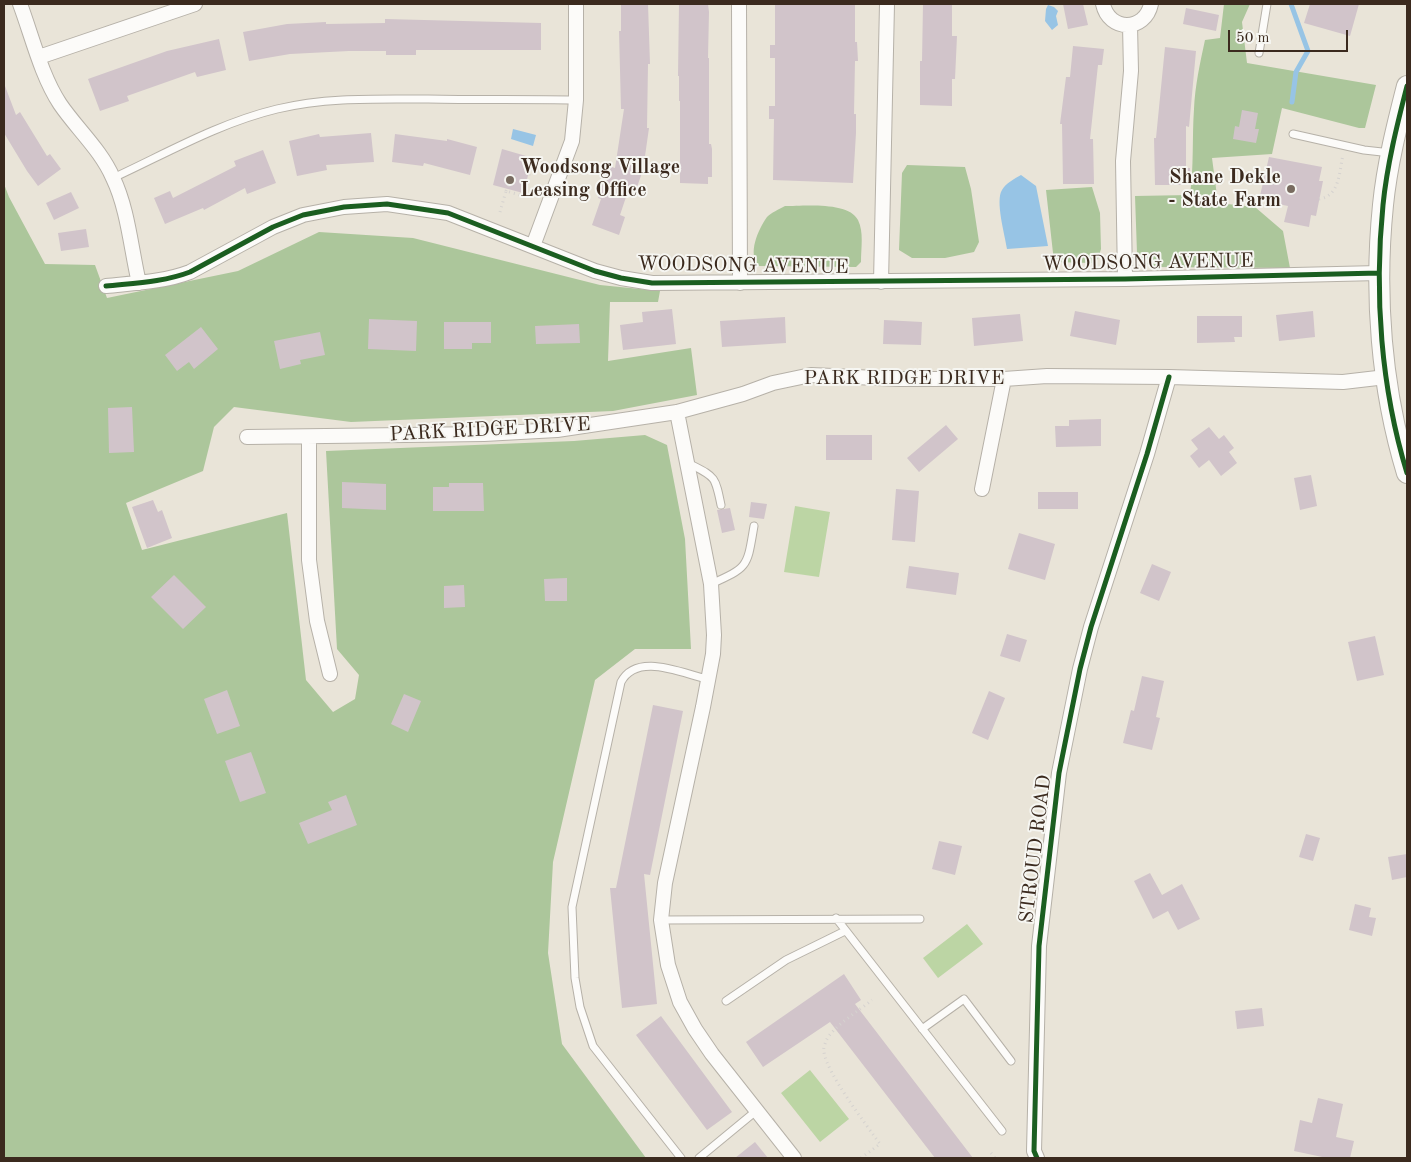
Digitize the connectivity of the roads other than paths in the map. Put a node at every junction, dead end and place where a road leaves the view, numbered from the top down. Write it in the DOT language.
graph roads {
  1 [pos="20,4"];
  2 [pos="195,4"];
  3 [pos="576,4"];
  4 [pos="739,4"];
  5 [pos="887,4"];
  6 [pos="1102,4"];
  7 [pos="1150,4"];
  8 [pos="1267,4"];
  9 [pos="1130,25"];
  10 [pos="1259,53"];
  11 [pos="39,57"];
  12 [pos="1407,86"];
  13 [pos="576,100"];
  14 [pos="1292,134"];
  15 [pos="1398,137"];
  16 [pos="114,178"];
  17 [pos="533,246"];
  18 [pos="1379,272"];
  19 [pos="1125,279"];
  20 [pos="881,282"];
  21 [pos="139,283"];
  22 [pos="740,283"];
  23 [pos="106,286"];
  24 [pos="1169,377"];
  25 [pos="1386,377"];
  26 [pos="1004,379"];
  27 [pos="677,412"];
  28 [pos="247,437"];
  29 [pos="309,437"];
  30 [pos="688,463"];
  31 [pos="1407,473"];
  32 [pos="982,489"];
  33 [pos="722,505"];
  34 [pos="754,526"];
  35 [pos="711,584"];
  36 [pos="330,674"];
  37 [pos="707,679"];
  38 [pos="836,918"];
  39 [pos="920,919"];
  40 [pos="662,920"];
  41 [pos="845,931"];
  42 [pos="726,1001"];
  43 [pos="922,1029"];
  44 [pos="1011,1061"];
  45 [pos="756,1111"];
  46 [pos="1002,1131"];
  47 [pos="681,1158"];
  48 [pos="699,1158"];
  49 [pos="794,1158"];
  50 [pos="1037,1158"];
  1 -- 11 [label="street"];
  2 -- 11 [label="street"];
  3 -- 13 [label="street"];
  4 -- 22 [label="street"];
  5 -- 20 [label="street"];
  6 -- 9 [label="street"];
  7 -- 9 [label="street"];
  8 -- 10 [label="lane"];
  9 -- 19 [label="street"];
  11 -- 16 [label="street"];
  12 -- 15 [label="main road"];
  13 -- 16 [label="lane"];
  13 -- 17 [label="street"];
  14 -- 15 [label="lane"];
  15 -- 18 [label="main road"];
  16 -- 21 [label="street"];
  17 -- 21 [label="street, WOODSONG AVENUE"];
  17 -- 22 [label="street, WOODSONG AVENUE"];
  18 -- 19 [label="street, WOODSONG AVENUE"];
  18 -- 25 [label="main road"];
  19 -- 20 [label="street, WOODSONG AVENUE"];
  20 -- 22 [label="street, WOODSONG AVENUE"];
  21 -- 23 [label="street, WOODSONG AVENUE"];
  24 -- 25 [label="street, PARK RIDGE DRIVE"];
  24 -- 26 [label="street, PARK RIDGE DRIVE"];
  24 -- 50 [label="street, STROUD ROAD"];
  25 -- 31 [label="main road"];
  26 -- 27 [label="street, PARK RIDGE DRIVE"];
  26 -- 32 [label="street"];
  27 -- 29 [label="street, PARK RIDGE DRIVE"];
  27 -- 30 [label="street"];
  28 -- 29 [label="street, PARK RIDGE DRIVE"];
  29 -- 36 [label="street"];
  30 -- 33 [label="lane"];
  30 -- 35 [label="street"];
  34 -- 35 [label="lane"];
  35 -- 37 [label="street"];
  37 -- 40 [label="street"];
  37 -- 47 [label="lane"];
  38 -- 39 [label="lane"];
  38 -- 40 [label="lane"];
  38 -- 41 [label="lane"];
  40 -- 45 [label="street"];
  41 -- 42 [label="lane"];
  41 -- 43 [label="lane"];
  43 -- 44 [label="lane"];
  43 -- 46 [label="lane"];
  45 -- 48 [label="lane"];
  45 -- 49 [label="street"];
}
